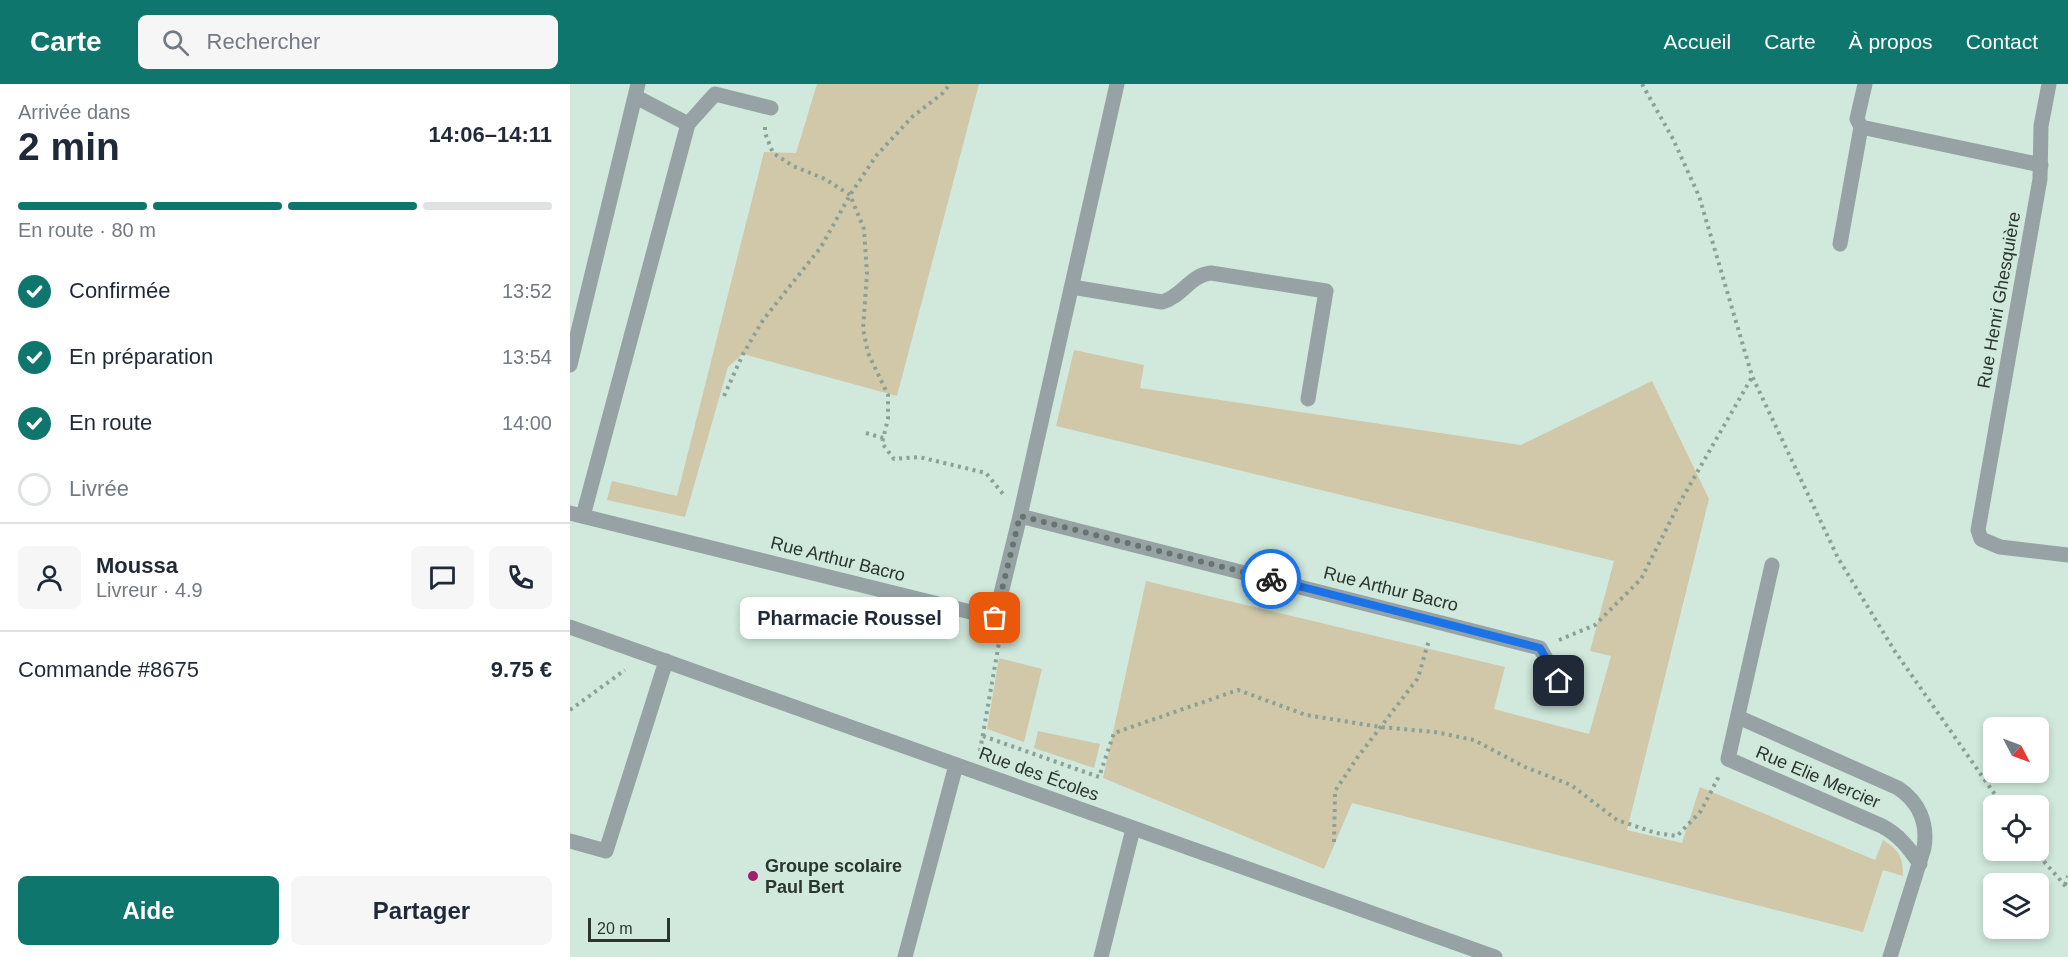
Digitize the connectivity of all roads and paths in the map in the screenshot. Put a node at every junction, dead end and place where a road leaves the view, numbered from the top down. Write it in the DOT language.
graph roads {
  1 [pos="950,84"];
  2 [pos="1117,84"];
  3 [pos="1642,84"];
  4 [pos="1865,84"];
  5 [pos="2049,84"];
  6 [pos="637,90"];
  7 [pos="767,106"];
  8 [pos="688,124"];
  9 [pos="1861,127"];
  10 [pos="2041,165"];
  11 [pos="850,195"];
  12 [pos="1840,244"];
  13 [pos="1072,287"];
  14 [pos="570,364"];
  15 [pos="1752,376"];
  16 [pos="724,396"];
  17 [pos="1308,399"];
  18 [pos="866,433"];
  19 [pos="883,438"];
  20 [pos="577,514"];
  21 [pos="1020,516"];
  22 [pos="2068,555"];
  23 [pos="1772,565"];
  24 [pos="1434,620"];
  25 [pos="570,627"];
  26 [pos="1001,632"];
  27 [pos="1540,648"];
  28 [pos="633,649"];
  29 [pos="666,661"];
  30 [pos="1559,681"];
  31 [pos="570,710"];
  32 [pos="1738,717"];
  33 [pos="1380,727"];
  34 [pos="983,736"];
  35 [pos="1728,759"];
  36 [pos="956,765"];
  37 [pos="976,772"];
  38 [pos="1995,795"];
  39 [pos="1133,829"];
  40 [pos="570,841"];
  41 [pos="1334,842"];
  42 [pos="2044,861"];
  43 [pos="1920,864"];
  44 [pos="2068,876"];
  45 [pos="2066,887"];
  46 [pos="905,957"];
  47 [pos="1101,957"];
  48 [pos="1495,957"];
  49 [pos="1890,957"];
  1 -- 11 [label="path"];
  2 -- 13 [label="street, Rue Arthur Bacro"];
  3 -- 15 [label="path"];
  4 -- 9 [label="street"];
  5 -- 10 [label="street, Rue Henri Ghesquière"];
  6 -- 8 [label="street"];
  6 -- 14 [label="street"];
  7 -- 8 [label="street"];
  7 -- 11 [label="path"];
  8 -- 20 [label="street"];
  9 -- 10 [label="street"];
  9 -- 12 [label="street"];
  10 -- 22 [label="street, Rue Henri Ghesquière"];
  11 -- 16 [label="path"];
  11 -- 19 [label="path"];
  13 -- 17 [label="street"];
  13 -- 21 [label="street, Rue Arthur Bacro"];
  15 -- 27 [label="path"];
  15 -- 38 [label="path"];
  18 -- 19 [label="path"];
  19 -- 21 [label="path"];
  20 -- 21 [label="street, Rue Arthur Bacro"];
  21 -- 24 [label="street, Rue Arthur Bacro"];
  23 -- 32 [label="street, Rue Elie Mercier"];
  24 -- 27 [label="street, Rue Arthur Bacro"];
  24 -- 33 [label="path"];
  25 -- 28 [label="street, Rue des Écoles"];
  26 -- 34 [label="path"];
  27 -- 30 [label="street"];
  28 -- 29 [label="street, Rue des Écoles"];
  28 -- 31 [label="path"];
  29 -- 36 [label="street, Rue des Écoles"];
  29 -- 40 [label="street"];
  32 -- 35 [label="street, Rue Elie Mercier"];
  32 -- 43 [label="street, Rue Elie Mercier"];
  33 -- 34 [label="path"];
  33 -- 35 [label="path"];
  33 -- 41 [label="path"];
  34 -- 37 [label="path"];
  35 -- 43 [label="street, Rue Elie Mercier"];
  36 -- 37 [label="street, Rue des Écoles"];
  36 -- 46 [label="street"];
  37 -- 39 [label="street, Rue des Écoles"];
  39 -- 47 [label="street"];
  39 -- 48 [label="street, Rue des Écoles"];
  42 -- 45 [label="path"];
  43 -- 49 [label="street, Rue Elie Mercier"];
  44 -- 45 [label="path"];
}
